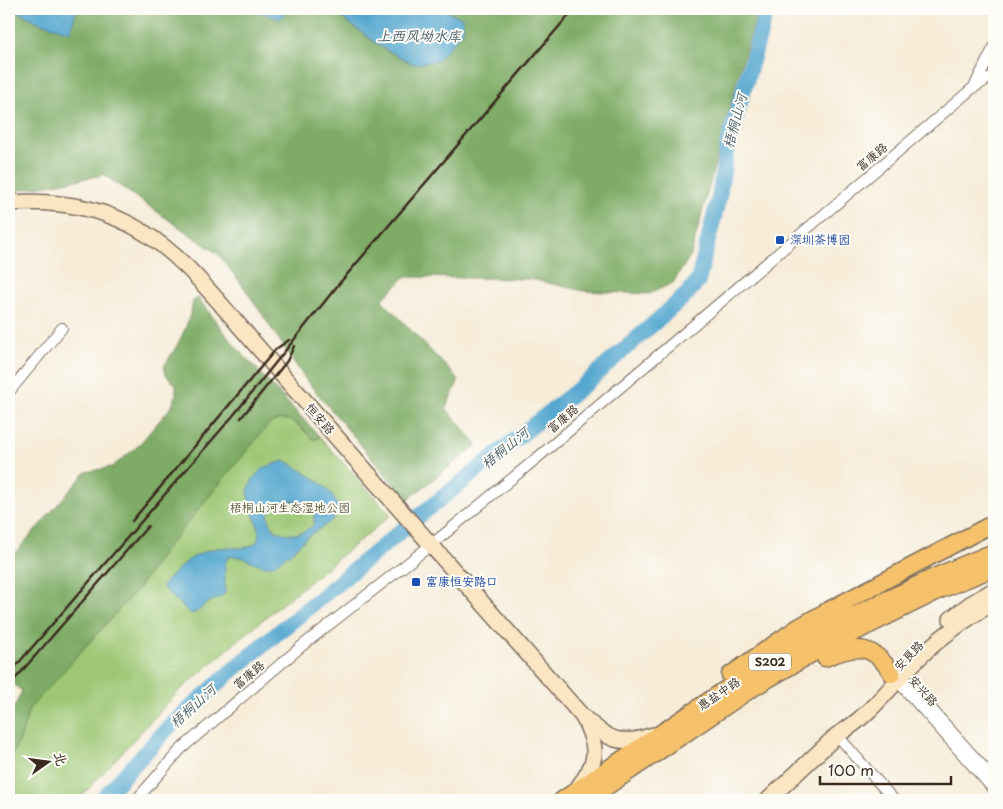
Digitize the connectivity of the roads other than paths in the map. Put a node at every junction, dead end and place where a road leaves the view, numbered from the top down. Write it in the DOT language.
graph roads {
  1 [pos="994,47"];
  2 [pos="994,75"];
  3 [pos="974,87"];
  4 [pos="9,203"];
  5 [pos="62,328"];
  6 [pos="9,392"];
  7 [pos="994,523"];
  8 [pos="430,545"];
  9 [pos="994,552"];
  10 [pos="994,568"];
  11 [pos="994,590"];
  12 [pos="994,602"];
  13 [pos="897,677"];
  14 [pos="751,689"];
  15 [pos="584,717"];
  16 [pos="677,722"];
  17 [pos="662,732"];
  18 [pos="837,735"];
  19 [pos="994,779"];
  20 [pos="994,790"];
  21 [pos="581,796"];
  22 [pos="136,800"];
  23 [pos="562,800"];
  24 [pos="768,800"];
  25 [pos="894,800"];
  1 -- 3 [label="street, 富康路"];
  2 -- 3 [label="street"];
  3 -- 8 [label="street, 富康路"];
  4 -- 8 [label="street, 恒安路"];
  5 -- 6 [label="street"];
  7 -- 16 [label="main road"];
  8 -- 15 [label="street, 恒安路"];
  8 -- 22 [label="street, 富康路"];
  9 -- 16 [label="main road, 惠盐中路 / S202"];
  10 -- 14 [label="main road, 惠盐中路 / S202"];
  11 -- 13 [label="street, 安良路"];
  12 -- 13 [label="street, 安良路"];
  13 -- 14 [label="main road"];
  13 -- 18 [label="street, 安良路"];
  13 -- 19 [label="street, 安兴路"];
  13 -- 20 [label="street, 安兴路"];
  14 -- 21 [label="main road, 惠盐中路 / S202"];
  15 -- 17 [label="street"];
  15 -- 21 [label="street"];
  16 -- 17 [label="main road, 惠盐中路 / S202"];
  17 -- 21 [label="main road, 惠盐中路 / S202"];
  18 -- 24 [label="street, 安良路"];
  18 -- 25 [label="street"];
  21 -- 23 [label="main road, 惠盐中路 / S202"];
}
